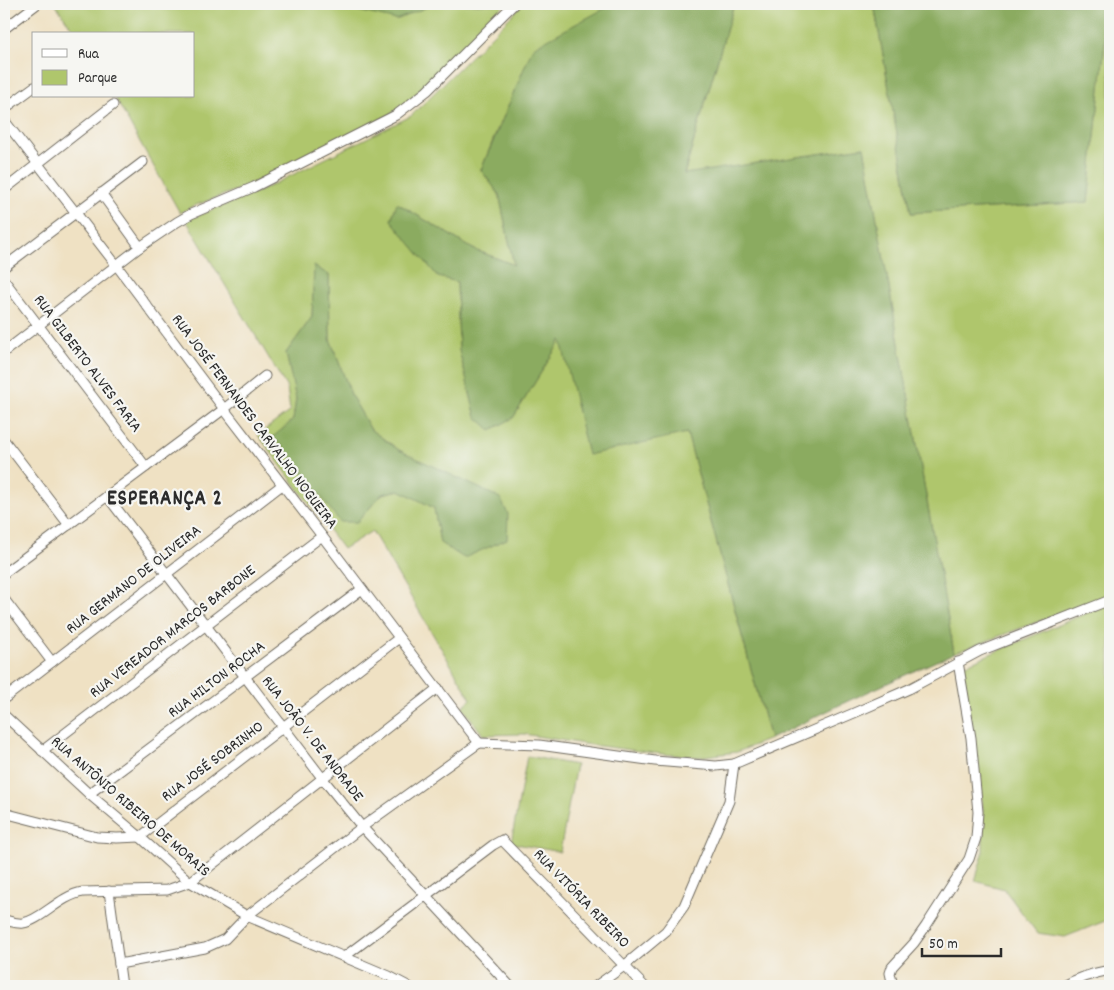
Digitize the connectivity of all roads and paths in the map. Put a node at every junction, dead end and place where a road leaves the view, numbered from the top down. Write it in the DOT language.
graph roads {
  1 [pos="37,4"];
  2 [pos="514,4"];
  3 [pos="4,29"];
  4 [pos="32,88"];
  5 [pos="113,105"];
  6 [pos="4,109"];
  7 [pos="4,120"];
  8 [pos="143,162"];
  9 [pos="37,164"];
  10 [pos="4,190"];
  11 [pos="101,193"];
  12 [pos="74,212"];
  13 [pos="140,247"];
  14 [pos="4,266"];
  15 [pos="117,266"];
  16 [pos="4,280"];
  17 [pos="38,326"];
  18 [pos="4,352"];
  19 [pos="265,376"];
  20 [pos="224,409"];
  21 [pos="4,440"];
  22 [pos="146,466"];
  23 [pos="282,485"];
  24 [pos="108,496"];
  25 [pos="69,525"];
  26 [pos="322,536"];
  27 [pos="4,573"];
  28 [pos="168,574"];
  29 [pos="362,589"];
  30 [pos="4,599"];
  31 [pos="1110,600"];
  32 [pos="207,625"];
  33 [pos="399,638"];
  34 [pos="52,662"];
  35 [pos="958,662"];
  36 [pos="246,677"];
  37 [pos="438,688"];
  38 [pos="4,698"];
  39 [pos="4,715"];
  40 [pos="284,728"];
  41 [pos="479,743"];
  42 [pos="42,751"];
  43 [pos="734,764"];
  44 [pos="323,779"];
  45 [pos="89,794"];
  46 [pos="4,813"];
  47 [pos="362,827"];
  48 [pos="140,836"];
  49 [pos="190,882"];
  50 [pos="110,891"];
  51 [pos="426,895"];
  52 [pos="248,916"];
  53 [pos="4,920"];
  54 [pos="344,957"];
  55 [pos="119,964"];
  56 [pos="624,966"];
  57 [pos="1110,970"];
  58 [pos="122,986"];
  59 [pos="408,986"];
  60 [pos="510,986"];
  61 [pos="596,986"];
  62 [pos="644,986"];
  63 [pos="893,986"];
  64 [pos="1064,986"];
  1 -- 3 [label="street"];
  2 -- 13 [label="street"];
  4 -- 6 [label="street"];
  5 -- 9 [label="street"];
  7 -- 9 [label="street, RUA JOSÉ FERNANDES CARVALHO NOGUEIRA"];
  8 -- 11 [label="street"];
  9 -- 10 [label="street"];
  9 -- 12 [label="street, RUA JOSÉ FERNANDES CARVALHO NOGUEIRA"];
  11 -- 12 [label="street"];
  11 -- 13 [label="street"];
  12 -- 14 [label="street"];
  12 -- 15 [label="street, RUA JOSÉ FERNANDES CARVALHO NOGUEIRA"];
  13 -- 15 [label="street"];
  15 -- 17 [label="street"];
  15 -- 20 [label="street, RUA JOSÉ FERNANDES CARVALHO NOGUEIRA"];
  16 -- 17 [label="street, RUA GILBERTO ALVES FARIA"];
  17 -- 18 [label="street"];
  17 -- 22 [label="street, RUA GILBERTO ALVES FARIA"];
  19 -- 20 [label="street"];
  20 -- 22 [label="street"];
  20 -- 23 [label="street, RUA JOSÉ FERNANDES CARVALHO NOGUEIRA"];
  21 -- 25 [label="street"];
  22 -- 24 [label="street"];
  23 -- 26 [label="street, RUA JOSÉ FERNANDES CARVALHO NOGUEIRA"];
  23 -- 28 [label="street, RUA GERMANO DE OLIVEIRA"];
  24 -- 25 [label="street"];
  24 -- 28 [label="street, RUA JOÃO V. DE ANDRADE"];
  25 -- 27 [label="street"];
  26 -- 29 [label="street, RUA JOSÉ FERNANDES CARVALHO NOGUEIRA"];
  26 -- 32 [label="street, RUA VEREADOR MARCOS BARBONE"];
  28 -- 32 [label="street, RUA JOÃO V. DE ANDRADE"];
  28 -- 34 [label="street, RUA GERMANO DE OLIVEIRA"];
  29 -- 33 [label="street, RUA JOSÉ FERNANDES CARVALHO NOGUEIRA"];
  29 -- 36 [label="street, RUA HILTON ROCHA"];
  30 -- 34 [label="street"];
  31 -- 35 [label="street"];
  32 -- 36 [label="street, RUA JOÃO V. DE ANDRADE"];
  32 -- 42 [label="street, RUA VEREADOR MARCOS BARBONE"];
  33 -- 37 [label="street, RUA JOSÉ FERNANDES CARVALHO NOGUEIRA"];
  33 -- 40 [label="street, RUA JOSÉ SOBRINHO"];
  34 -- 38 [label="street, RUA GERMANO DE OLIVEIRA"];
  35 -- 43 [label="street"];
  35 -- 63 [label="street"];
  36 -- 40 [label="street, RUA JOÃO V. DE ANDRADE"];
  36 -- 45 [label="street, RUA HILTON ROCHA"];
  37 -- 41 [label="street, RUA JOSÉ FERNANDES CARVALHO NOGUEIRA"];
  37 -- 44 [label="street"];
  39 -- 42 [label="street, RUA ANTÔNIO RIBEIRO DE MORAIS"];
  40 -- 44 [label="street, RUA JOÃO V. DE ANDRADE"];
  40 -- 48 [label="street, RUA JOSÉ SOBRINHO"];
  41 -- 43 [label="street"];
  41 -- 47 [label="street"];
  42 -- 45 [label="street, RUA ANTÔNIO RIBEIRO DE MORAIS"];
  43 -- 56 [label="street"];
  44 -- 47 [label="street, RUA JOÃO V. DE ANDRADE"];
  44 -- 49 [label="street"];
  45 -- 48 [label="street, RUA ANTÔNIO RIBEIRO DE MORAIS"];
  46 -- 48 [label="street"];
  47 -- 51 [label="street, RUA JOÃO V. DE ANDRADE"];
  47 -- 52 [label="street"];
  48 -- 49 [label="street, RUA ANTÔNIO RIBEIRO DE MORAIS"];
  49 -- 50 [label="street"];
  49 -- 52 [label="street, RUA ANTÔNIO RIBEIRO DE MORAIS"];
  50 -- 53 [label="street"];
  50 -- 55 [label="street"];
  51 -- 54 [label="street"];
  51 -- 56 [label="street, RUA VITÓRIA RIBEIRO"];
  51 -- 60 [label="street, RUA JOÃO V. DE ANDRADE"];
  52 -- 54 [label="street, RUA ANTÔNIO RIBEIRO DE MORAIS"];
  52 -- 55 [label="street"];
  54 -- 59 [label="street, RUA ANTÔNIO RIBEIRO DE MORAIS"];
  55 -- 58 [label="street"];
  56 -- 61 [label="street"];
  56 -- 62 [label="street, RUA VITÓRIA RIBEIRO"];
  57 -- 64 [label="street"];
}
